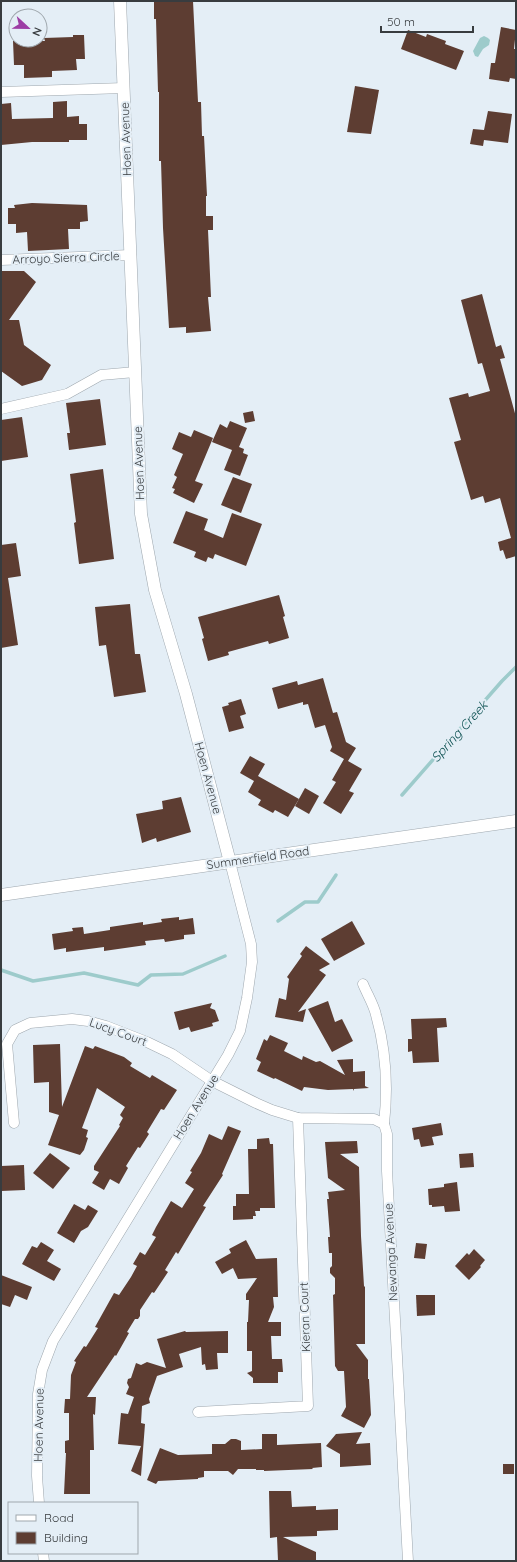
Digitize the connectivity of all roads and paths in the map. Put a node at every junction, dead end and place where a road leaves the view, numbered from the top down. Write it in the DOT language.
graph roads {
  1 [pos="120,1"];
  2 [pos="124,88"];
  3 [pos="1,92"];
  4 [pos="131,255"];
  5 [pos="1,260"];
  6 [pos="135,372"];
  7 [pos="1,409"];
  8 [pos="516,821"];
  9 [pos="230,862"];
  10 [pos="1,895"];
  11 [pos="363,984"];
  12 [pos="212,1081"];
  13 [pos="298,1118"];
  14 [pos="14,1123"];
  15 [pos="384,1124"];
  16 [pos="198,1412"];
  17 [pos="39,1502"];
  18 [pos="408,1561"];
  1 -- 2 [label="street, Hoen Avenue"];
  2 -- 3 [label="street"];
  2 -- 4 [label="street, Hoen Avenue"];
  4 -- 5 [label="street, Arroyo Sierra Circle"];
  4 -- 6 [label="street, Hoen Avenue"];
  6 -- 7 [label="street"];
  6 -- 9 [label="street, Hoen Avenue"];
  8 -- 9 [label="street, Summerfield Road"];
  9 -- 10 [label="street, Summerfield Road"];
  9 -- 12 [label="street, Hoen Avenue"];
  11 -- 15 [label="street, Newanga Avenue"];
  12 -- 13 [label="street"];
  12 -- 14 [label="street, Lucy Court"];
  12 -- 17 [label="street, Hoen Avenue"];
  13 -- 15 [label="street"];
  13 -- 16 [label="street, Kieran Court"];
  15 -- 18 [label="street, Newanga Avenue"];
}
